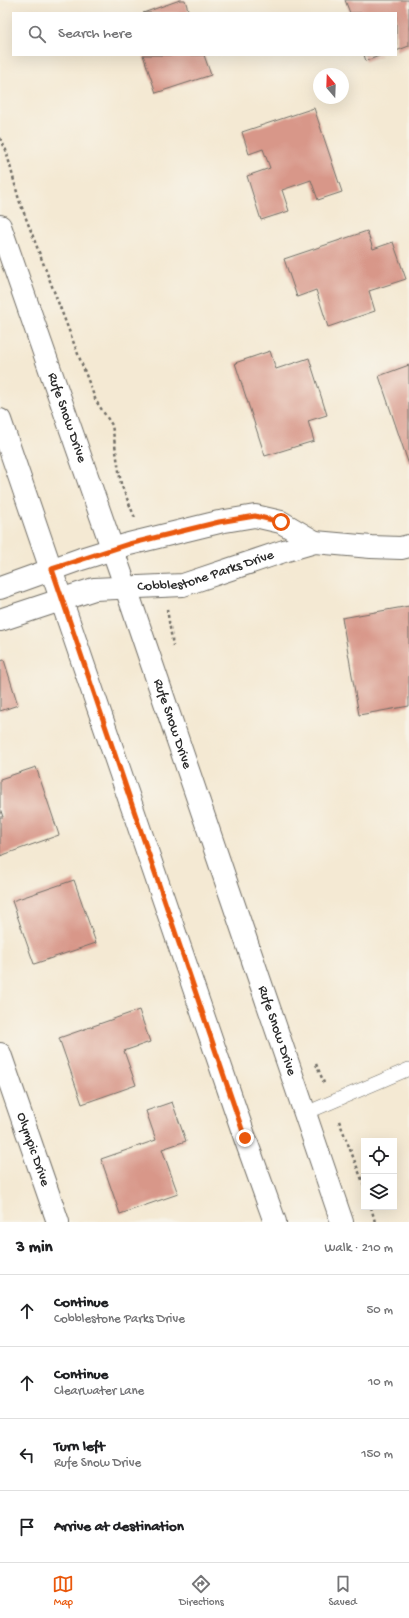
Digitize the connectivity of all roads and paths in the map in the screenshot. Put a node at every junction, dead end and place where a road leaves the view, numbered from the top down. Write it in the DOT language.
graph roads {
  1 [pos="0,226"];
  2 [pos="0,420"];
  3 [pos="315,542"];
  4 [pos="409,546"];
  5 [pos="112,549"];
  6 [pos="52,569"];
  7 [pos="0,588"];
  8 [pos="126,588"];
  9 [pos="62,599"];
  10 [pos="0,620"];
  11 [pos="0,1054"];
  12 [pos="409,1069"];
  13 [pos="306,1113"];
  14 [pos="372,1210"];
  15 [pos="58,1222"];
  16 [pos="275,1222"];
  17 [pos="342,1222"];
  18 [pos="375,1222"];
  1 -- 5 [label="main road, Rufe Snow Drive"];
  2 -- 6 [label="main road"];
  3 -- 4 [label="main road, Cobblestone Parks Drive"];
  3 -- 5 [label="main road, Cobblestone Parks Drive"];
  3 -- 8 [label="main road, Cobblestone Parks Drive"];
  5 -- 6 [label="main road, Cobblestone Parks Drive"];
  5 -- 8 [label="main road, Rufe Snow Drive"];
  6 -- 7 [label="main road, Cobblestone Parks Drive"];
  6 -- 9 [label="main road"];
  8 -- 9 [label="main road, Cobblestone Parks Drive"];
  8 -- 13 [label="main road, Rufe Snow Drive"];
  9 -- 10 [label="main road, Cobblestone Parks Drive"];
  9 -- 16 [label="main road"];
  11 -- 15 [label="main road, Olympic Drive"];
  12 -- 13 [label="lane"];
  13 -- 17 [label="main road, Rufe Snow Drive"];
  14 -- 18 [label="path"];
}
